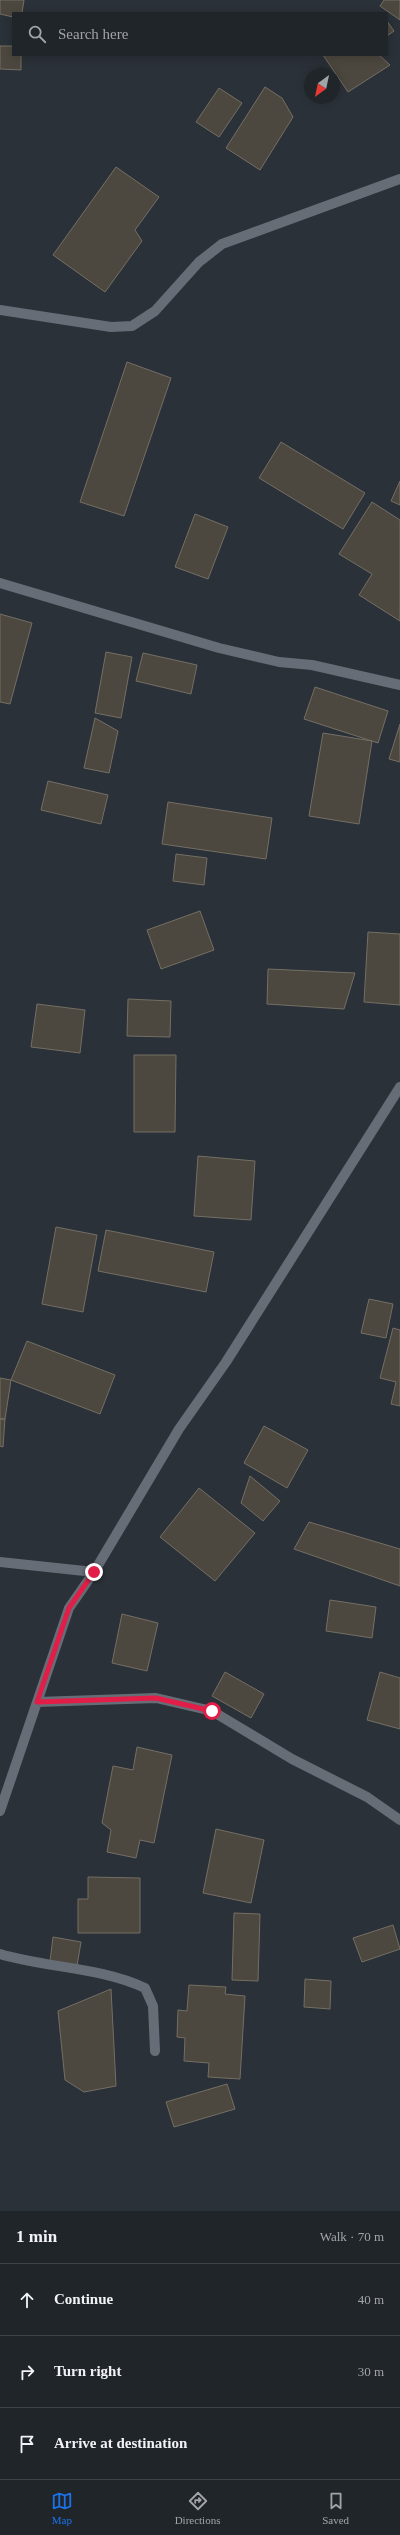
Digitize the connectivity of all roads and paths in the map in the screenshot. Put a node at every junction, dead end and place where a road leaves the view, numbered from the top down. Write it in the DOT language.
graph roads {
  1 [pos="400,179"];
  2 [pos="0,310"];
  3 [pos="0,583"];
  4 [pos="400,685"];
  5 [pos="400,1086"];
  6 [pos="0,1562"];
  7 [pos="94,1572"];
  8 [pos="37,1702"];
  9 [pos="0,1811"];
  10 [pos="400,1820"];
  11 [pos="0,1954"];
  12 [pos="155,2051"];
  1 -- 2 [label="street"];
  3 -- 4 [label="street"];
  5 -- 7 [label="street"];
  6 -- 7 [label="street"];
  7 -- 8 [label="street"];
  8 -- 9 [label="street"];
  8 -- 10 [label="street"];
  11 -- 12 [label="street"];
}
